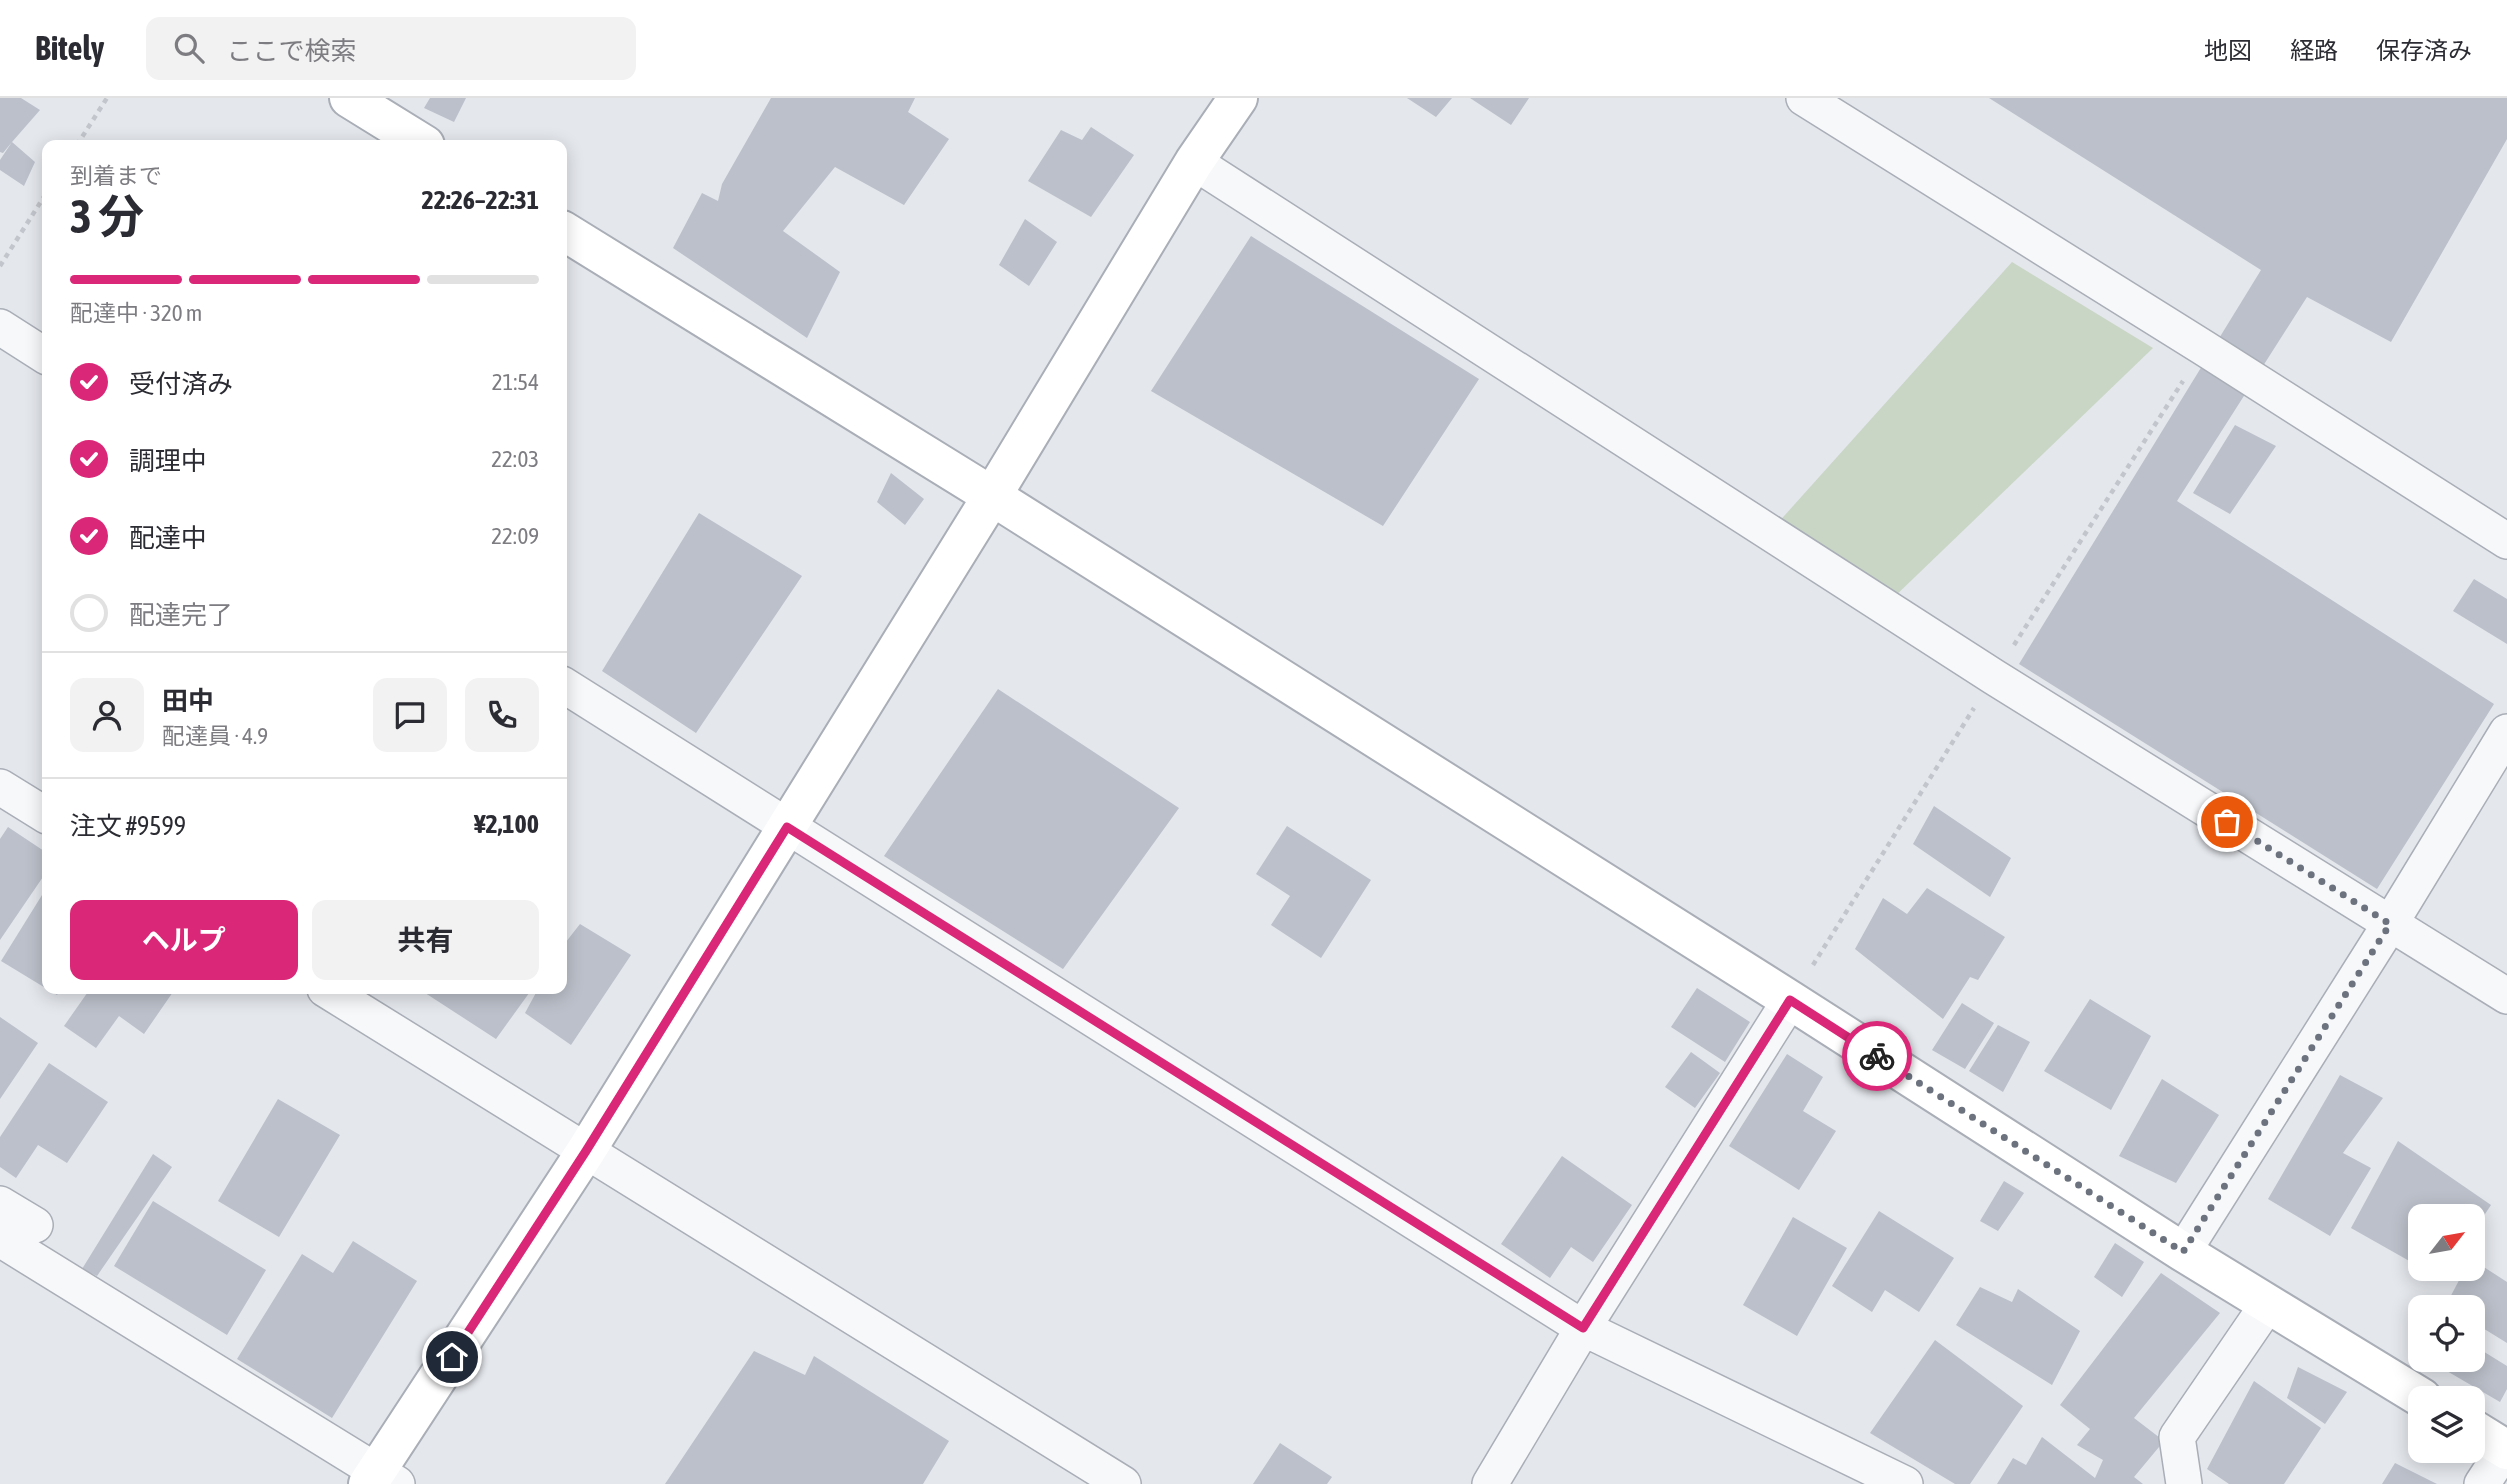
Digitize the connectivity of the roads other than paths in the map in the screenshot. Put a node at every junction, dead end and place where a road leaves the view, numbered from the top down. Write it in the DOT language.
graph roads {
  1 [pos="349,98"];
  2 [pos="1238,98"];
  3 [pos="1804,98"];
  4 [pos="417,140"];
  5 [pos="1194,163"];
  6 [pos="567,233"];
  7 [pos="0,327"];
  8 [pos="42,354"];
  9 [pos="992,496"];
  10 [pos="2507,541"];
  11 [pos="567,687"];
  12 [pos="2507,732"];
  13 [pos="0,787"];
  14 [pos="42,813"];
  15 [pos="787,827"];
  16 [pos="2390,924"];
  17 [pos="333,994"];
  18 [pos="2507,996"];
  19 [pos="1790,1000"];
  20 [pos="586,1151"];
  21 [pos="0,1204"];
  22 [pos="35,1225"];
  23 [pos="0,1239"];
  24 [pos="2183,1252"];
  25 [pos="2268,1304"];
  26 [pos="1583,1328"];
  27 [pos="2408,1389"];
  28 [pos="2485,1437"];
  29 [pos="2506,1450"];
  30 [pos="381,1480"];
  31 [pos="1123,1484"];
  32 [pos="1490,1484"];
  33 [pos="1905,1484"];
  34 [pos="2185,1484"];
  35 [pos="2482,1484"];
  1 -- 4 [label="street"];
  2 -- 5 [label="street"];
  3 -- 10 [label="street"];
  5 -- 9 [label="street"];
  5 -- 16 [label="street"];
  6 -- 9 [label="street"];
  7 -- 8 [label="street"];
  9 -- 15 [label="street"];
  9 -- 19 [label="street"];
  11 -- 15 [label="street"];
  12 -- 16 [label="street"];
  13 -- 14 [label="street"];
  15 -- 20 [label="street"];
  15 -- 26 [label="street"];
  16 -- 18 [label="street"];
  16 -- 24 [label="street"];
  17 -- 20 [label="street"];
  19 -- 24 [label="street"];
  19 -- 26 [label="street"];
  20 -- 30 [label="street"];
  20 -- 31 [label="street"];
  21 -- 22 [label="street"];
  23 -- 30 [label="street"];
  24 -- 25 [label="street"];
  25 -- 27 [label="street"];
  25 -- 34 [label="street"];
  26 -- 32 [label="street"];
  26 -- 33 [label="street"];
  28 -- 29 [label="street"];
  29 -- 35 [label="street"];
}
